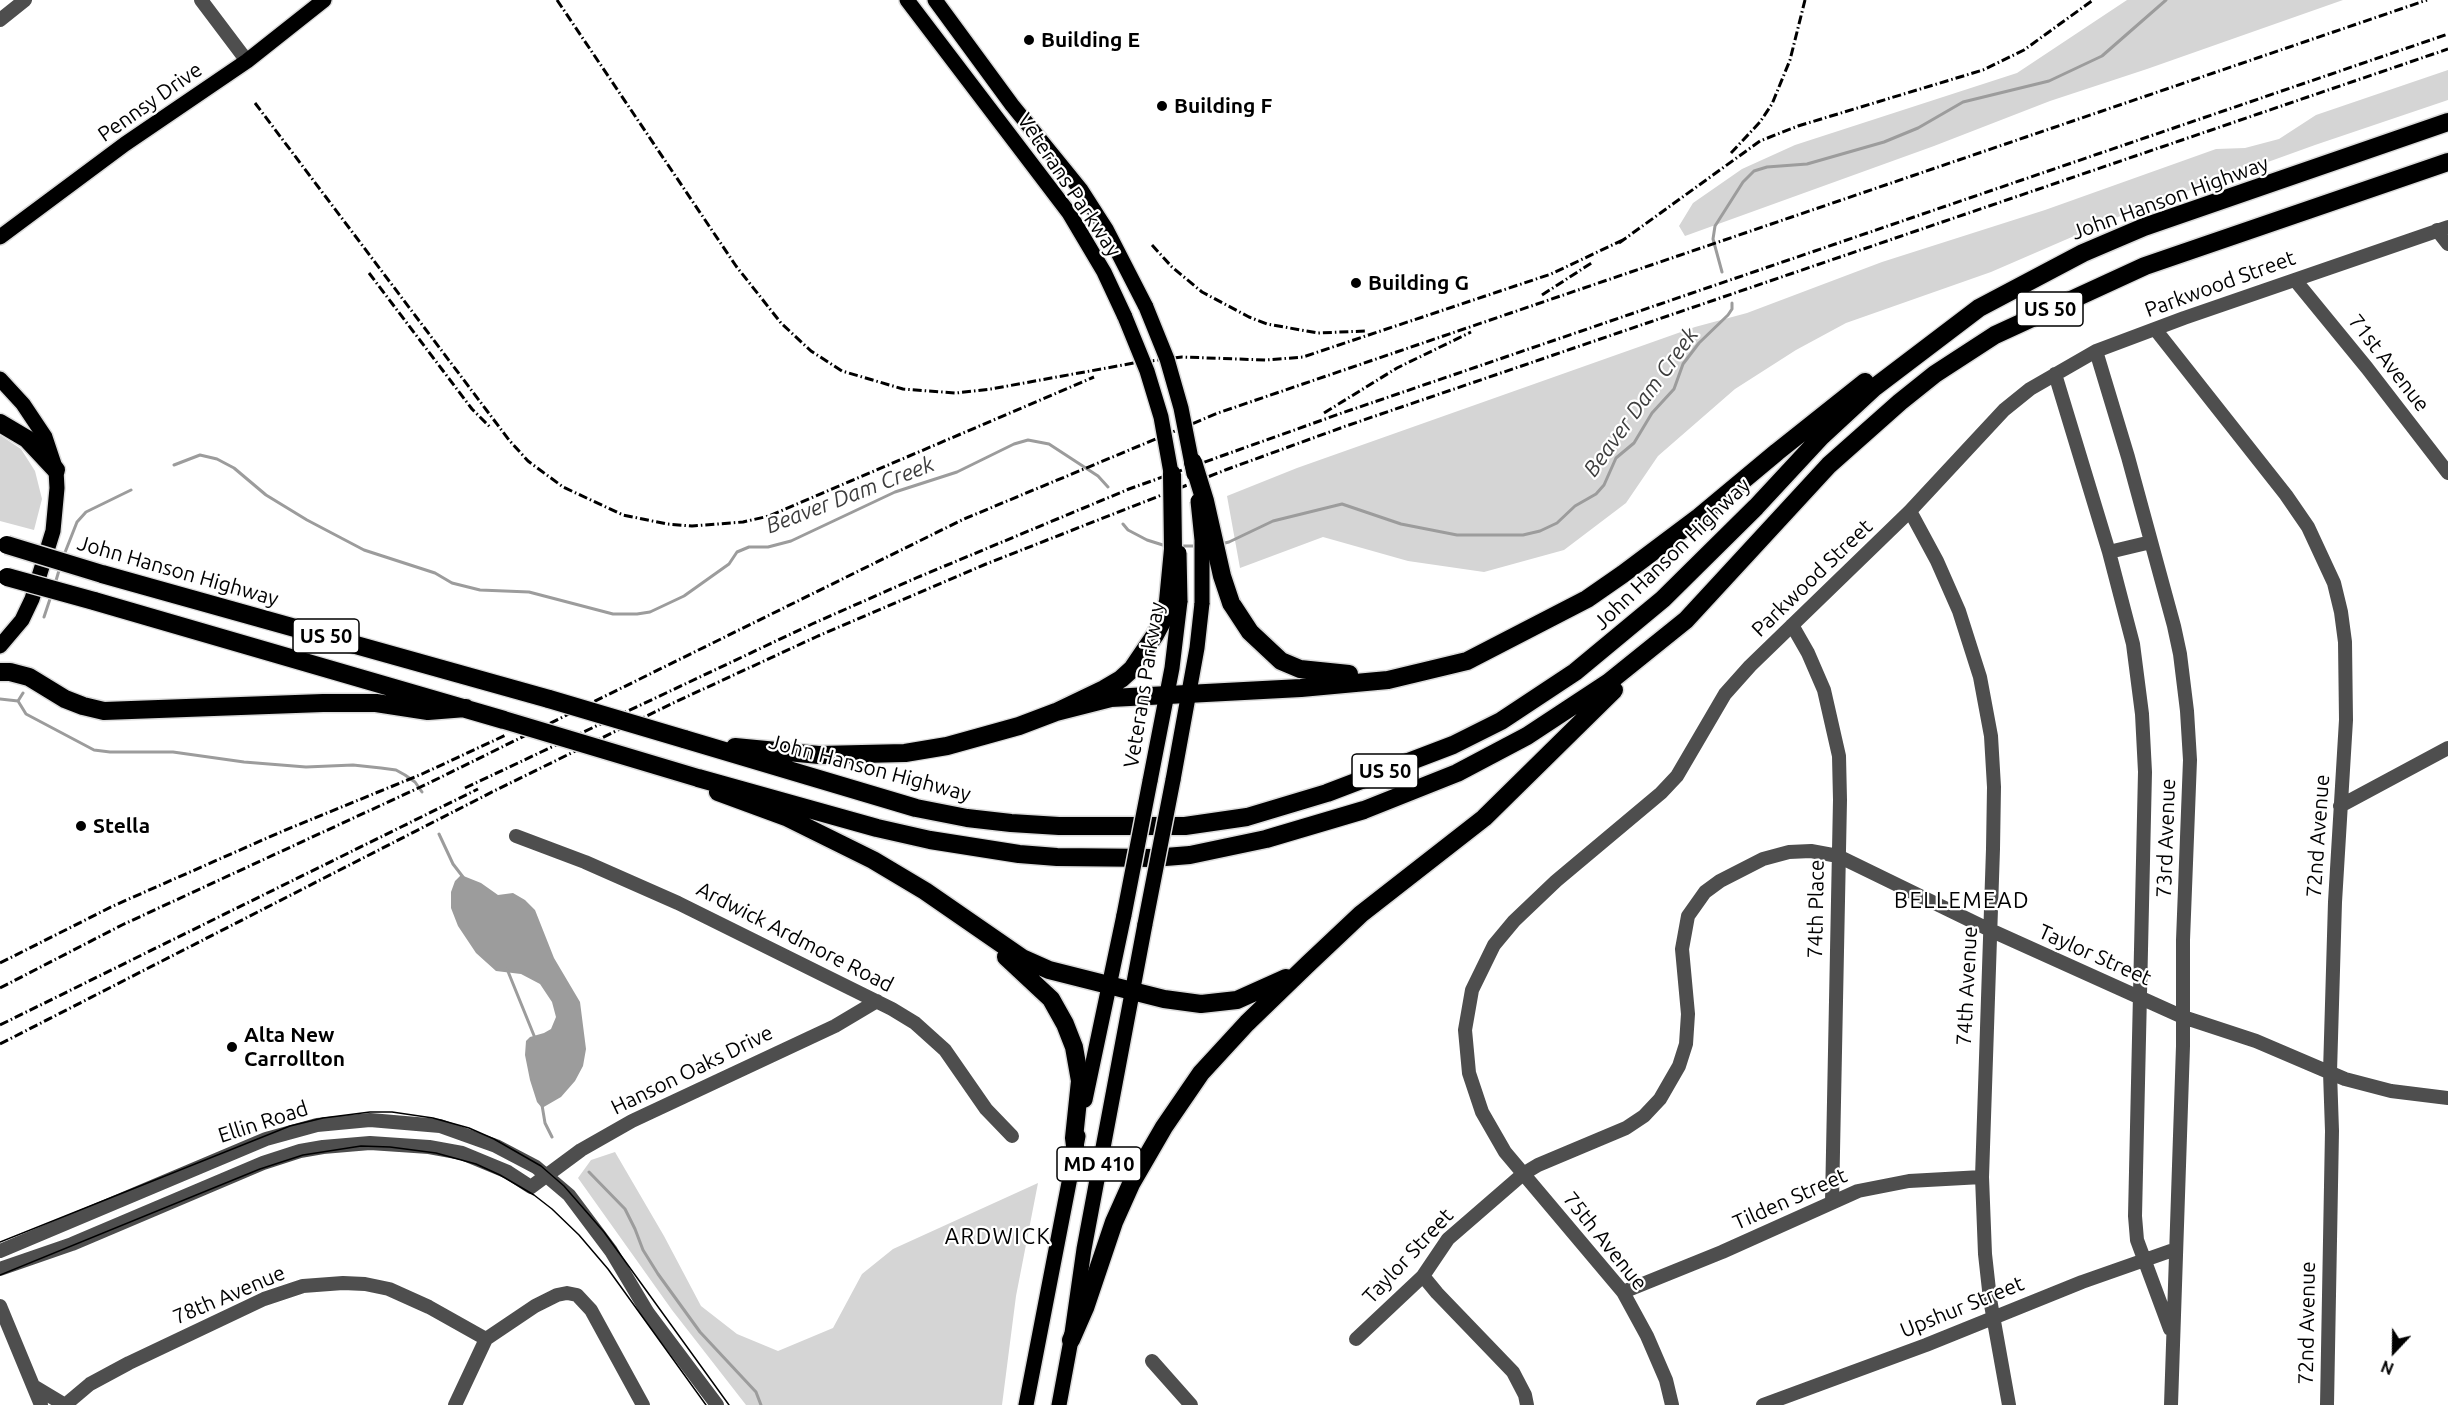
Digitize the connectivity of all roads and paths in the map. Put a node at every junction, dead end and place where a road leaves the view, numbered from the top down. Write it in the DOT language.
graph roads {
  1 [pos="25,0"];
  2 [pos="201,0"];
  3 [pos="324,0"];
  4 [pos="907,0"];
  5 [pos="936,0"];
  6 [pos="0,20"];
  7 [pos="247,61"];
  8 [pos="2448,123"];
  9 [pos="2448,162"];
  10 [pos="2443,228"];
  11 [pos="0,237"];
  12 [pos="2448,244"];
  13 [pos="2295,280"];
  14 [pos="2155,329"];
  15 [pos="1947,332"];
  16 [pos="2096,351"];
  17 [pos="2055,374"];
  18 [pos="0,379"];
  19 [pos="0,423"];
  20 [pos="1193,462"];
  21 [pos="56,470"];
  22 [pos="1172,474"];
  23 [pos="2448,474"];
  24 [pos="1910,511"];
  25 [pos="2151,542"];
  26 [pos="4,544"];
  27 [pos="2109,552"];
  28 [pos="3,576"];
  29 [pos="1174,601"];
  30 [pos="1686,620"];
  31 [pos="1792,625"];
  32 [pos="1509,642"];
  33 [pos="0,646"];
  34 [pos="0,672"];
  35 [pos="1188,695"];
  36 [pos="1167,696"];
  37 [pos="466,708"];
  38 [pos="1056,712"];
  39 [pos="684,739"];
  40 [pos="2448,748"];
  41 [pos="698,778"];
  42 [pos="2340,806"];
  43 [pos="516,836"];
  44 [pos="1838,856"];
  45 [pos="940,902"];
  46 [pos="1990,930"];
  47 [pos="1308,964"];
  48 [pos="1110,984"];
  49 [pos="1134,991"];
  50 [pos="2140,998"];
  51 [pos="877,1000"];
  52 [pos="2183,1017"];
  53 [pos="2330,1072"];
  54 [pos="2448,1098"];
  55 [pos="1012,1136"];
  56 [pos="1075,1146"];
  57 [pos="1523,1174"];
  58 [pos="547,1175"];
  59 [pos="1982,1177"];
  60 [pos="531,1187"];
  61 [pos="1832,1202"];
  62 [pos="2176,1249"];
  63 [pos="0,1251"];
  64 [pos="2145,1260"];
  65 [pos="0,1269"];
  66 [pos="1423,1276"];
  67 [pos="1623,1292"];
  68 [pos="0,1306"];
  69 [pos="1994,1319"];
  70 [pos="2173,1337"];
  71 [pos="486,1339"];
  72 [pos="1356,1339"];
  73 [pos="1071,1340"];
  74 [pos="1152,1361"];
  75 [pos="35,1387"];
  76 [pos="41,1405"];
  77 [pos="65,1405"];
  78 [pos="456,1405"];
  79 [pos="643,1405"];
  80 [pos="717,1405"];
  81 [pos="1026,1405"];
  82 [pos="1059,1405"];
  83 [pos="1191,1405"];
  84 [pos="1527,1405"];
  85 [pos="1672,1405"];
  86 [pos="1763,1405"];
  87 [pos="2009,1405"];
  88 [pos="2170,1405"];
  89 [pos="2326,1405"];
  1 -- 6 [label="street"];
  2 -- 7 [label="street"];
  3 -- 7 [label="main road, Pennsy Drive"];
  4 -- 22 [label="main road, Veterans Parkway, bridge"];
  5 -- 20 [label="main road, Veterans Parkway / MD 410, bridge"];
  7 -- 11 [label="main road, Pennsy Drive"];
  8 -- 15 [label="highway, John Hanson Highway / US 50"];
  9 -- 30 [label="highway, US 50"];
  10 -- 12 [label="street"];
  10 -- 13 [label="street, Parkwood Street"];
  13 -- 14 [label="street, Parkwood Street"];
  13 -- 23 [label="street, 71st Avenue"];
  14 -- 16 [label="street, Parkwood Street"];
  14 -- 42 [label="street, 72nd Avenue"];
  15 -- 32 [label="highway"];
  15 -- 39 [label="highway, John Hanson Highway / US 50"];
  16 -- 17 [label="street, Parkwood Street"];
  16 -- 25 [label="street, 73rd Avenue"];
  17 -- 24 [label="street, Parkwood Street"];
  17 -- 27 [label="street, 73rd Avenue"];
  18 -- 21 [label="main road"];
  19 -- 21 [label="highway"];
  20 -- 32 [label="highway, bridge"];
  20 -- 35 [label="main road, Veterans Parkway / MD 410, bridge"];
  21 -- 33 [label="main road"];
  22 -- 29 [label="highway, bridge"];
  24 -- 31 [label="street, Parkwood Street"];
  24 -- 46 [label="street, 74th Avenue"];
  25 -- 27 [label="street"];
  25 -- 52 [label="street, 73rd Avenue"];
  26 -- 39 [label="highway, John Hanson Highway / US 50, bridge"];
  27 -- 50 [label="street, 73rd Avenue"];
  28 -- 37 [label="highway, US 50, bridge"];
  29 -- 36 [label="main road, Veterans Parkway / MD 410"];
  29 -- 38 [label="highway"];
  30 -- 41 [label="highway, US 50"];
  30 -- 47 [label="highway"];
  31 -- 44 [label="street, 74th Place"];
  31 -- 57 [label="street, Parkwood Street"];
  32 -- 35 [label="highway"];
  34 -- 37 [label="highway"];
  35 -- 36 [label="highway"];
  35 -- 49 [label="main road, Veterans Parkway / MD 410, bridge"];
  36 -- 38 [label="highway"];
  36 -- 48 [label="main road, Veterans Parkway / MD 410, bridge"];
  37 -- 41 [label="highway, US 50, bridge"];
  38 -- 39 [label="highway"];
  40 -- 42 [label="street"];
  41 -- 45 [label="highway"];
  42 -- 53 [label="street, 72nd Avenue"];
  43 -- 51 [label="street, Ardwick Ardmore Road"];
  44 -- 46 [label="street, Taylor Street"];
  44 -- 57 [label="street, Taylor Street"];
  44 -- 61 [label="street, 74th Place"];
  45 -- 48 [label="highway"];
  45 -- 56 [label="highway"];
  46 -- 50 [label="street, Taylor Street"];
  46 -- 59 [label="street, 74th Avenue"];
  47 -- 49 [label="highway"];
  47 -- 73 [label="highway"];
  48 -- 49 [label="highway"];
  48 -- 56 [label="main road, Veterans Parkway / MD 410"];
  49 -- 73 [label="main road, Veterans Parkway / MD 410"];
  50 -- 52 [label="street, Taylor Street"];
  50 -- 64 [label="street, 73rd Avenue"];
  51 -- 55 [label="street, Ardwick Ardmore Road"];
  51 -- 58 [label="street, Hanson Oaks Drive"];
  52 -- 53 [label="street, Taylor Street"];
  52 -- 62 [label="street, 73rd Avenue"];
  53 -- 54 [label="street, Taylor Street"];
  53 -- 89 [label="street, 72nd Avenue"];
  56 -- 81 [label="main road, Veterans Parkway / MD 410"];
  57 -- 66 [label="street, Taylor Street"];
  57 -- 67 [label="street, 75th Avenue"];
  58 -- 60 [label="street, Hanson Oaks Drive"];
  58 -- 63 [label="street, Ellin Road"];
  58 -- 80 [label="street, Ellin Road"];
  59 -- 61 [label="street, Tilden Street"];
  59 -- 69 [label="street, 74th Avenue"];
  60 -- 65 [label="street, Ellin Road"];
  61 -- 67 [label="street, Tilden Street"];
  62 -- 64 [label="street, Upshur Street"];
  62 -- 70 [label="street, 73rd Avenue"];
  64 -- 69 [label="street, Upshur Street"];
  64 -- 70 [label="street, 73rd Avenue"];
  66 -- 72 [label="street, Taylor Street"];
  66 -- 84 [label="street"];
  67 -- 85 [label="street, 75th Avenue"];
  68 -- 75 [label="street"];
  69 -- 86 [label="street, Upshur Street"];
  69 -- 87 [label="street, 74th Avenue"];
  70 -- 88 [label="street, 73rd Avenue"];
  71 -- 77 [label="street, 78th Avenue"];
  71 -- 78 [label="street"];
  71 -- 79 [label="street"];
  73 -- 82 [label="main road, Veterans Parkway / MD 410"];
  74 -- 83 [label="street"];
  75 -- 76 [label="street"];
  75 -- 77 [label="street"];
}
